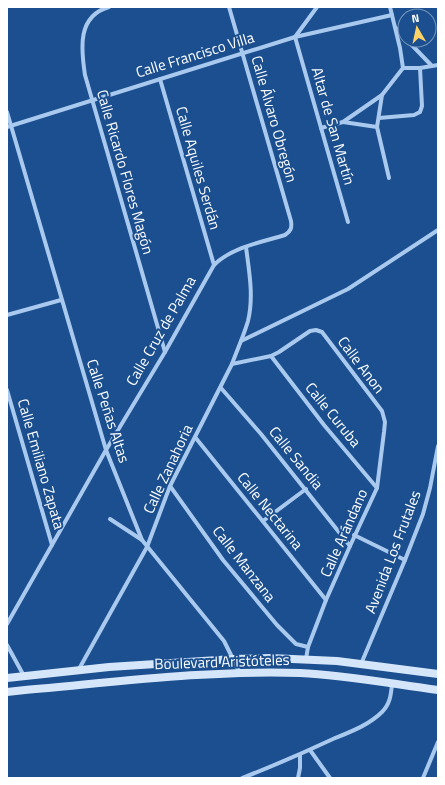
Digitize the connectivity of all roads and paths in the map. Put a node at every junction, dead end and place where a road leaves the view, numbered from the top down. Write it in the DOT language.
graph roads {
  1 [pos="109,7"];
  2 [pos="228,7"];
  3 [pos="317,7"];
  4 [pos="390,7"];
  5 [pos="392,15"];
  6 [pos="395,27"];
  7 [pos="294,37"];
  8 [pos="415,48"];
  9 [pos="242,53"];
  10 [pos="438,65"];
  11 [pos="432,66"];
  12 [pos="403,68"];
  13 [pos="420,68"];
  14 [pos="160,79"];
  15 [pos="382,95"];
  16 [pos="91,100"];
  17 [pos="7,112"];
  18 [pos="379,118"];
  19 [pos="343,122"];
  20 [pos="9,127"];
  21 [pos="377,127"];
  22 [pos="321,128"];
  23 [pos="389,178"];
  24 [pos="348,222"];
  25 [pos="438,230"];
  26 [pos="286,235"];
  27 [pos="246,247"];
  28 [pos="214,265"];
  29 [pos="61,300"];
  30 [pos="7,315"];
  31 [pos="241,341"];
  32 [pos="164,352"];
  33 [pos="270,356"];
  34 [pos="232,364"];
  35 [pos="221,388"];
  36 [pos="7,390"];
  37 [pos="382,411"];
  38 [pos="195,436"];
  39 [pos="438,446"];
  40 [pos="106,450"];
  41 [pos="170,486"];
  42 [pos="377,488"];
  43 [pos="306,489"];
  44 [pos="110,519"];
  45 [pos="264,521"];
  46 [pos="354,535"];
  47 [pos="142,540"];
  48 [pos="52,545"];
  49 [pos="350,546"];
  50 [pos="147,547"];
  51 [pos="405,560"];
  52 [pos="326,600"];
  53 [pos="7,624"];
  54 [pos="7,645"];
  55 [pos="308,647"];
  56 [pos="234,659"];
  57 [pos="306,660"];
  58 [pos="361,665"];
  59 [pos="78,670"];
  60 [pos="240,673"];
  61 [pos="438,674"];
  62 [pos="24,676"];
  63 [pos="7,678"];
  64 [pos="392,684"];
  65 [pos="438,690"];
  66 [pos="7,692"];
  67 [pos="438,742"];
  68 [pos="310,750"];
  69 [pos="436,750"];
  70 [pos="300,755"];
  71 [pos="242,778"];
  72 [pos="298,778"];
  73 [pos="330,778"];
  74 [pos="423,778"];
  1 -- 16 [label="street, Calle Ricardo Flores Magón"];
  2 -- 9 [label="street, Calle Álvaro Obregón"];
  3 -- 7 [label="street"];
  4 -- 5 [label="street"];
  5 -- 6 [label="street"];
  5 -- 7 [label="street, Calle Francisco Villa"];
  6 -- 12 [label="street"];
  7 -- 9 [label="street, Calle Francisco Villa"];
  7 -- 22 [label="street, Altar de San Martín"];
  8 -- 11 [label="street"];
  9 -- 14 [label="street, Calle Francisco Villa"];
  9 -- 26 [label="street, Calle Álvaro Obregón"];
  10 -- 11 [label="street"];
  11 -- 13 [label="street"];
  12 -- 13 [label="street"];
  12 -- 15 [label="street"];
  13 -- 18 [label="street"];
  14 -- 16 [label="street, Calle Francisco Villa"];
  14 -- 28 [label="street, Calle Aquiles Serdán"];
  15 -- 18 [label="street"];
  15 -- 19 [label="street"];
  16 -- 20 [label="street, Calle Francisco Villa"];
  16 -- 32 [label="street, Calle Ricardo Flores Magón"];
  17 -- 20 [label="street, Calle Peñas Altas"];
  18 -- 21 [label="street"];
  19 -- 21 [label="street"];
  19 -- 22 [label="street"];
  20 -- 29 [label="street, Calle Peñas Altas"];
  21 -- 23 [label="street"];
  22 -- 24 [label="street, Altar de San Martín"];
  25 -- 31 [label="street"];
  26 -- 27 [label="street, Calle Cruz de Palma"];
  27 -- 28 [label="street, Calle Cruz de Palma"];
  27 -- 31 [label="street, Calle Zanahoria"];
  28 -- 32 [label="street, Calle Cruz de Palma"];
  29 -- 30 [label="street"];
  29 -- 40 [label="street, Calle Peñas Altas"];
  31 -- 34 [label="street, Calle Zanahoria"];
  32 -- 40 [label="street, Calle Cruz de Palma"];
  33 -- 34 [label="street"];
  33 -- 37 [label="street, Calle Anon"];
  33 -- 42 [label="street, Calle Curuba"];
  34 -- 35 [label="street, Calle Zanahoria"];
  35 -- 38 [label="street, Calle Zanahoria"];
  35 -- 43 [label="street, Calle Sandia"];
  36 -- 48 [label="street, Calle Emiliano Zapata"];
  37 -- 42 [label="street, Calle Arándano"];
  38 -- 41 [label="street, Calle Zanahoria"];
  38 -- 45 [label="street, Calle Nectarina"];
  39 -- 51 [label="street, Avenida Los Frutales"];
  40 -- 47 [label="street, Calle Peñas Altas"];
  40 -- 48 [label="street, Calle Cruz de Palma"];
  41 -- 50 [label="street, Calle Zanahoria"];
  41 -- 55 [label="street, Calle Manzana"];
  42 -- 46 [label="street, Calle Arándano"];
  43 -- 45 [label="street"];
  43 -- 49 [label="street, Calle Sandia"];
  44 -- 47 [label="street"];
  45 -- 52 [label="street, Calle Nectarina"];
  46 -- 49 [label="street, Calle Arándano"];
  46 -- 51 [label="street"];
  47 -- 50 [label="street, Calle Peñas Altas"];
  48 -- 53 [label="street, Calle Cruz de Palma"];
  49 -- 52 [label="street, Calle Arándano"];
  50 -- 56 [label="street, Calle Peñas Altas"];
  50 -- 59 [label="street, Calle Zanahoria"];
  51 -- 58 [label="street, Avenida Los Frutales"];
  52 -- 55 [label="street, Calle Arándano"];
  54 -- 62 [label="street"];
  55 -- 57 [label="street, Calle Arándano"];
  56 -- 57 [label="street, Boulevard Aristóteles"];
  56 -- 59 [label="street, Boulevard Aristóteles"];
  56 -- 60 [label="street, Calle Peñas Altas"];
  57 -- 58 [label="street, Boulevard Aristóteles"];
  58 -- 61 [label="street, Boulevard Aristóteles"];
  59 -- 62 [label="street, Boulevard Aristóteles"];
  60 -- 64 [label="street, Boulevard Aristóteles"];
  60 -- 66 [label="street, Boulevard Aristóteles"];
  62 -- 63 [label="street, Boulevard Aristóteles"];
  64 -- 65 [label="street, Boulevard Aristóteles"];
  64 -- 68 [label="street"];
  67 -- 69 [label="street"];
  68 -- 70 [label="street"];
  68 -- 73 [label="street"];
  69 -- 74 [label="street"];
  70 -- 71 [label="street"];
  70 -- 72 [label="street"];
}
